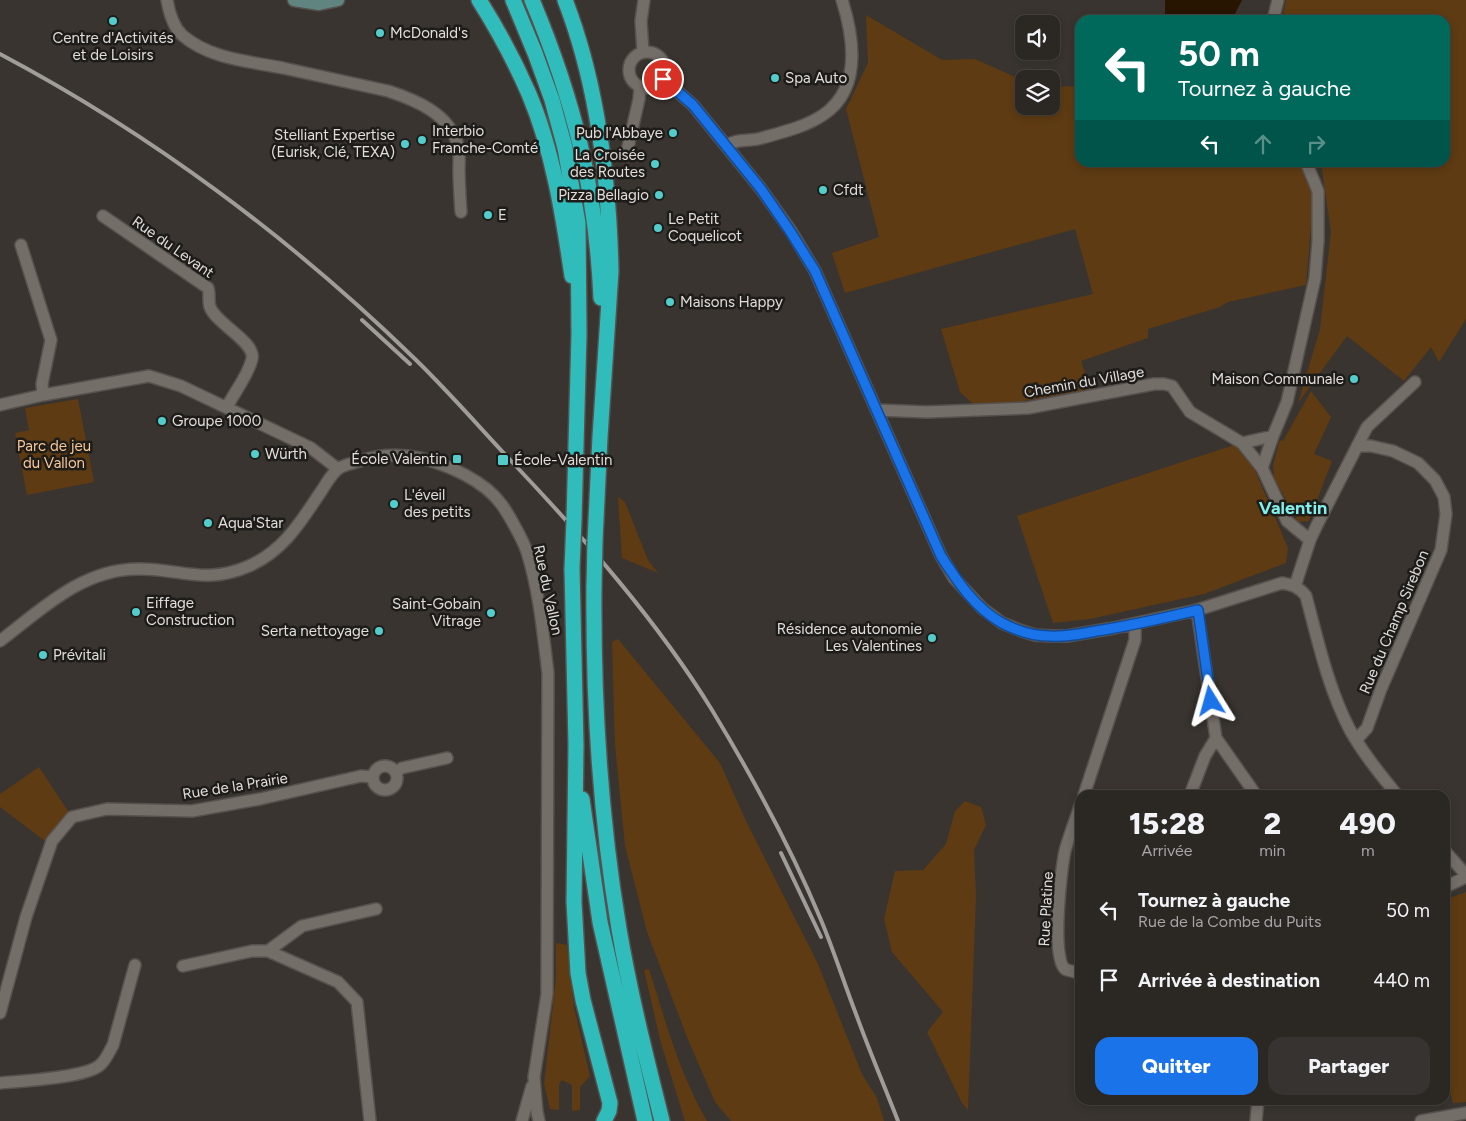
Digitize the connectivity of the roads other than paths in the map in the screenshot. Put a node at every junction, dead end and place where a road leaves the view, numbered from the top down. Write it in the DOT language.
graph roads {
  1 [pos="167,0"];
  2 [pos="294,0"];
  3 [pos="338,0"];
  4 [pos="479,0"];
  5 [pos="514,0"];
  6 [pos="532,0"];
  7 [pos="565,0"];
  8 [pos="644,0"];
  9 [pos="842,0"];
  10 [pos="1278,0"];
  11 [pos="1274,15"];
  12 [pos="643,52"];
  13 [pos="663,79"];
  14 [pos="640,87"];
  15 [pos="726,146"];
  16 [pos="628,147"];
  17 [pos="1308,167"];
  18 [pos="461,212"];
  19 [pos="102,216"];
  20 [pos="20,245"];
  21 [pos="579,334"];
  22 [pos="1415,382"];
  23 [pos="43,395"];
  24 [pos="0,405"];
  25 [pos="227,407"];
  26 [pos="877,410"];
  27 [pos="1273,436"];
  28 [pos="600,437"];
  29 [pos="1242,444"];
  30 [pos="1357,446"];
  31 [pos="1262,468"];
  32 [pos="338,469"];
  33 [pos="1310,540"];
  34 [pos="1295,586"];
  35 [pos="1198,610"];
  36 [pos="1135,624"];
  37 [pos="0,641"];
  38 [pos="1216,738"];
  39 [pos="1356,740"];
  40 [pos="576,745"];
  41 [pos="447,758"];
  42 [pos="396,772"];
  43 [pos="372,777"];
  44 [pos="1086,790"];
  45 [pos="1192,790"];
  46 [pos="1252,790"];
  47 [pos="1393,790"];
  48 [pos="1075,821"];
  49 [pos="1450,857"];
  50 [pos="1466,876"];
  51 [pos="1450,884"];
  52 [pos="376,909"];
  53 [pos="268,951"];
  54 [pos="135,965"];
  55 [pos="183,966"];
  56 [pos="1075,972"];
  57 [pos="0,1013"];
  58 [pos="534,1077"];
  59 [pos="0,1083"];
  60 [pos="1258,1105"];
  61 [pos="1466,1113"];
  62 [pos="370,1121"];
  63 [pos="522,1121"];
  64 [pos="539,1121"];
  65 [pos="604,1121"];
  66 [pos="645,1121"];
  67 [pos="662,1121"];
  68 [pos="1256,1121"];
  69 [pos="1421,1121"];
  1 -- 18 [label="street"];
  2 -- 3 [label="street"];
  4 -- 21 [label="highway"];
  5 -- 21 [label="highway"];
  6 -- 28 [label="highway"];
  7 -- 28 [label="highway"];
  8 -- 12 [label="street"];
  9 -- 15 [label="street"];
  10 -- 11 [label="street"];
  12 -- 13 [label="street"];
  12 -- 14 [label="street"];
  13 -- 14 [label="street"];
  13 -- 15 [label="street"];
  14 -- 16 [label="street"];
  15 -- 26 [label="street"];
  17 -- 27 [label="street"];
  19 -- 25 [label="street, Rue du Levant"];
  20 -- 23 [label="street"];
  21 -- 40 [label="highway, bridge"];
  22 -- 30 [label="street"];
  23 -- 24 [label="street"];
  23 -- 25 [label="street"];
  25 -- 32 [label="street"];
  26 -- 29 [label="street, Chemin du Village"];
  26 -- 36 [label="street"];
  27 -- 29 [label="street"];
  27 -- 31 [label="street"];
  28 -- 67 [label="highway, bridge"];
  29 -- 31 [label="street, Chemin du Village"];
  30 -- 33 [label="street"];
  30 -- 39 [label="street, Rue du Champ Sirebon"];
  31 -- 33 [label="street, Chemin du Village"];
  32 -- 37 [label="street"];
  32 -- 58 [label="street, Rue du Vallon"];
  33 -- 34 [label="street"];
  34 -- 35 [label="street"];
  34 -- 39 [label="street"];
  35 -- 36 [label="street"];
  35 -- 38 [label="street"];
  36 -- 44 [label="street"];
  38 -- 45 [label="street"];
  38 -- 46 [label="street"];
  39 -- 47 [label="street"];
  40 -- 65 [label="highway"];
  40 -- 66 [label="highway"];
  41 -- 42 [label="street"];
  42 -- 43 [label="street"];
  42 -- 43 [label="street"];
  43 -- 57 [label="street, Rue de la Prairie"];
  48 -- 56 [label="street, Rue Platine"];
  49 -- 50 [label="street"];
  50 -- 51 [label="street"];
  52 -- 53 [label="street"];
  53 -- 55 [label="street"];
  53 -- 62 [label="street"];
  54 -- 59 [label="street"];
  58 -- 63 [label="street"];
  58 -- 64 [label="street"];
  60 -- 68 [label="street"];
  61 -- 69 [label="street"];
}
